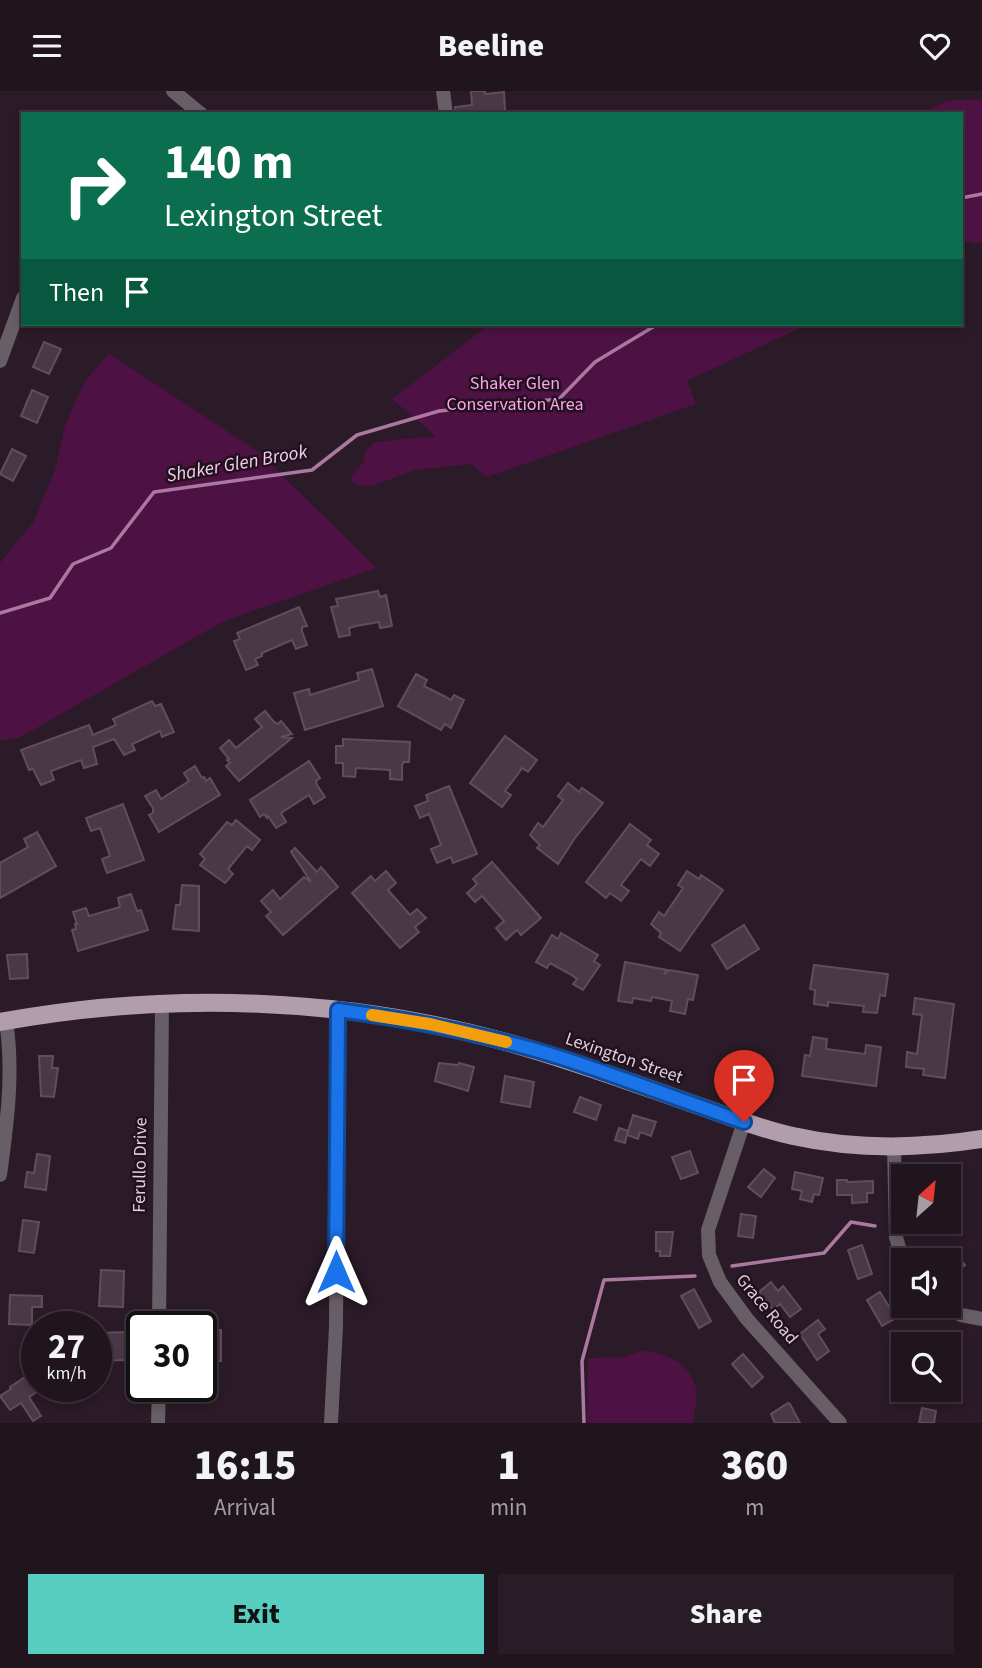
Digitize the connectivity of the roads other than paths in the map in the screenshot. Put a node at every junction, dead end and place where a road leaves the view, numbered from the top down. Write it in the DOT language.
graph roads {
  1 [pos="173,91"];
  2 [pos="443,91"];
  3 [pos="199,112"];
  4 [pos="446,112"];
  5 [pos="21,303"];
  6 [pos="0,361"];
  7 [pos="162,1004"];
  8 [pos="338,1010"];
  9 [pos="3,1021"];
  10 [pos="744,1122"];
  11 [pos="982,1139"];
  12 [pos="894,1147"];
  13 [pos="0,1175"];
  14 [pos="899,1248"];
  15 [pos="159,1311"];
  16 [pos="961,1315"];
  17 [pos="982,1319"];
  18 [pos="159,1402"];
  19 [pos="158,1423"];
  20 [pos="331,1423"];
  21 [pos="839,1423"];
  1 -- 3 [label="street"];
  2 -- 4 [label="street"];
  5 -- 6 [label="street"];
  7 -- 8 [label="main road, Lexington Street"];
  7 -- 9 [label="main road, Lexington Street"];
  7 -- 15 [label="street, Ferullo Drive"];
  8 -- 10 [label="main road, Lexington Street"];
  8 -- 20 [label="street"];
  9 -- 13 [label="street"];
  10 -- 12 [label="main road, Lexington Street"];
  10 -- 21 [label="street, Grace Road"];
  11 -- 12 [label="main road, Lexington Street"];
  12 -- 14 [label="street"];
  16 -- 17 [label="street"];
  18 -- 19 [label="street"];
}
